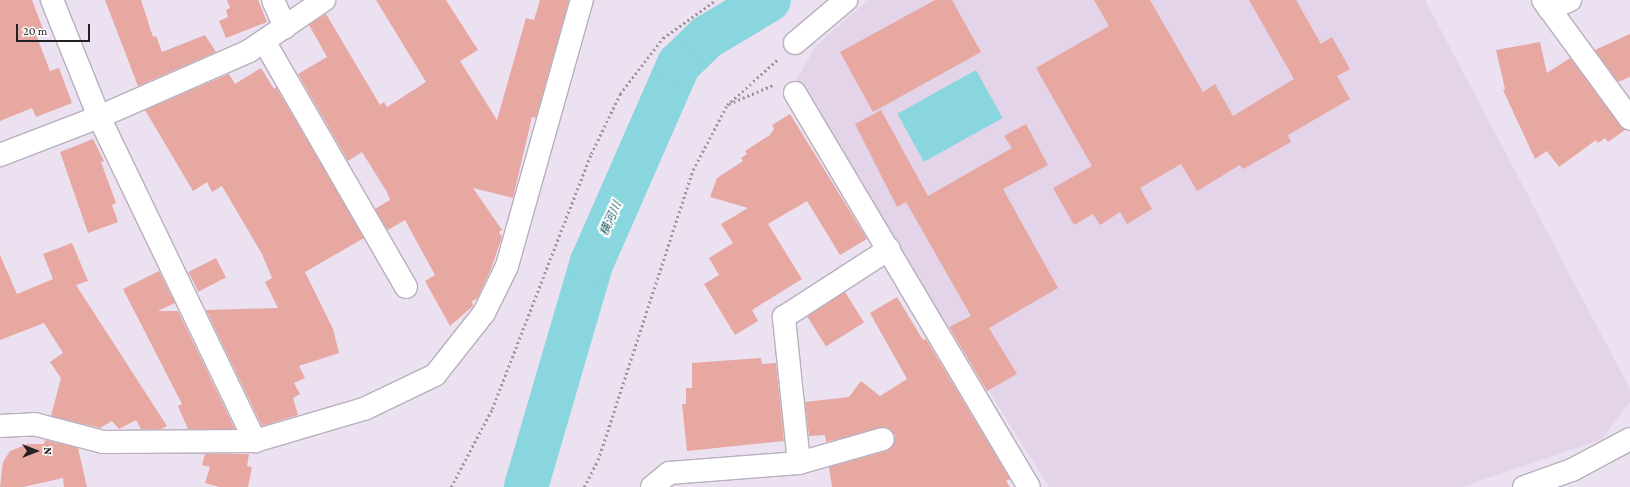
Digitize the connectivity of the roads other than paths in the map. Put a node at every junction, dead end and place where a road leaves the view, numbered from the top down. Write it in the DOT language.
graph roads {
  1 [pos="52,0"];
  2 [pos="272,0"];
  3 [pos="324,0"];
  4 [pos="582,0"];
  5 [pos="846,0"];
  6 [pos="1570,0"];
  7 [pos="1546,5"];
  8 [pos="285,27"];
  9 [pos="264,41"];
  10 [pos="794,43"];
  11 [pos="795,93"];
  12 [pos="99,117"];
  13 [pos="1630,119"];
  14 [pos="0,155"];
  15 [pos="889,249"];
  16 [pos="406,287"];
  17 [pos="0,426"];
  18 [pos="883,439"];
  19 [pos="1630,439"];
  20 [pos="255,441"];
  21 [pos="799,463"];
  22 [pos="652,487"];
  23 [pos="1029,487"];
  24 [pos="1524,487"];
  1 -- 12 [label="street"];
  2 -- 8 [label="street"];
  3 -- 8 [label="street"];
  4 -- 20 [label="street"];
  5 -- 10 [label="street"];
  6 -- 7 [label="street"];
  7 -- 13 [label="street"];
  8 -- 9 [label="street"];
  9 -- 12 [label="street"];
  9 -- 16 [label="street"];
  11 -- 15 [label="street"];
  12 -- 14 [label="street"];
  12 -- 20 [label="street"];
  15 -- 21 [label="street"];
  15 -- 23 [label="street"];
  17 -- 20 [label="street"];
  18 -- 21 [label="street"];
  19 -- 24 [label="street"];
  21 -- 22 [label="street"];
}
